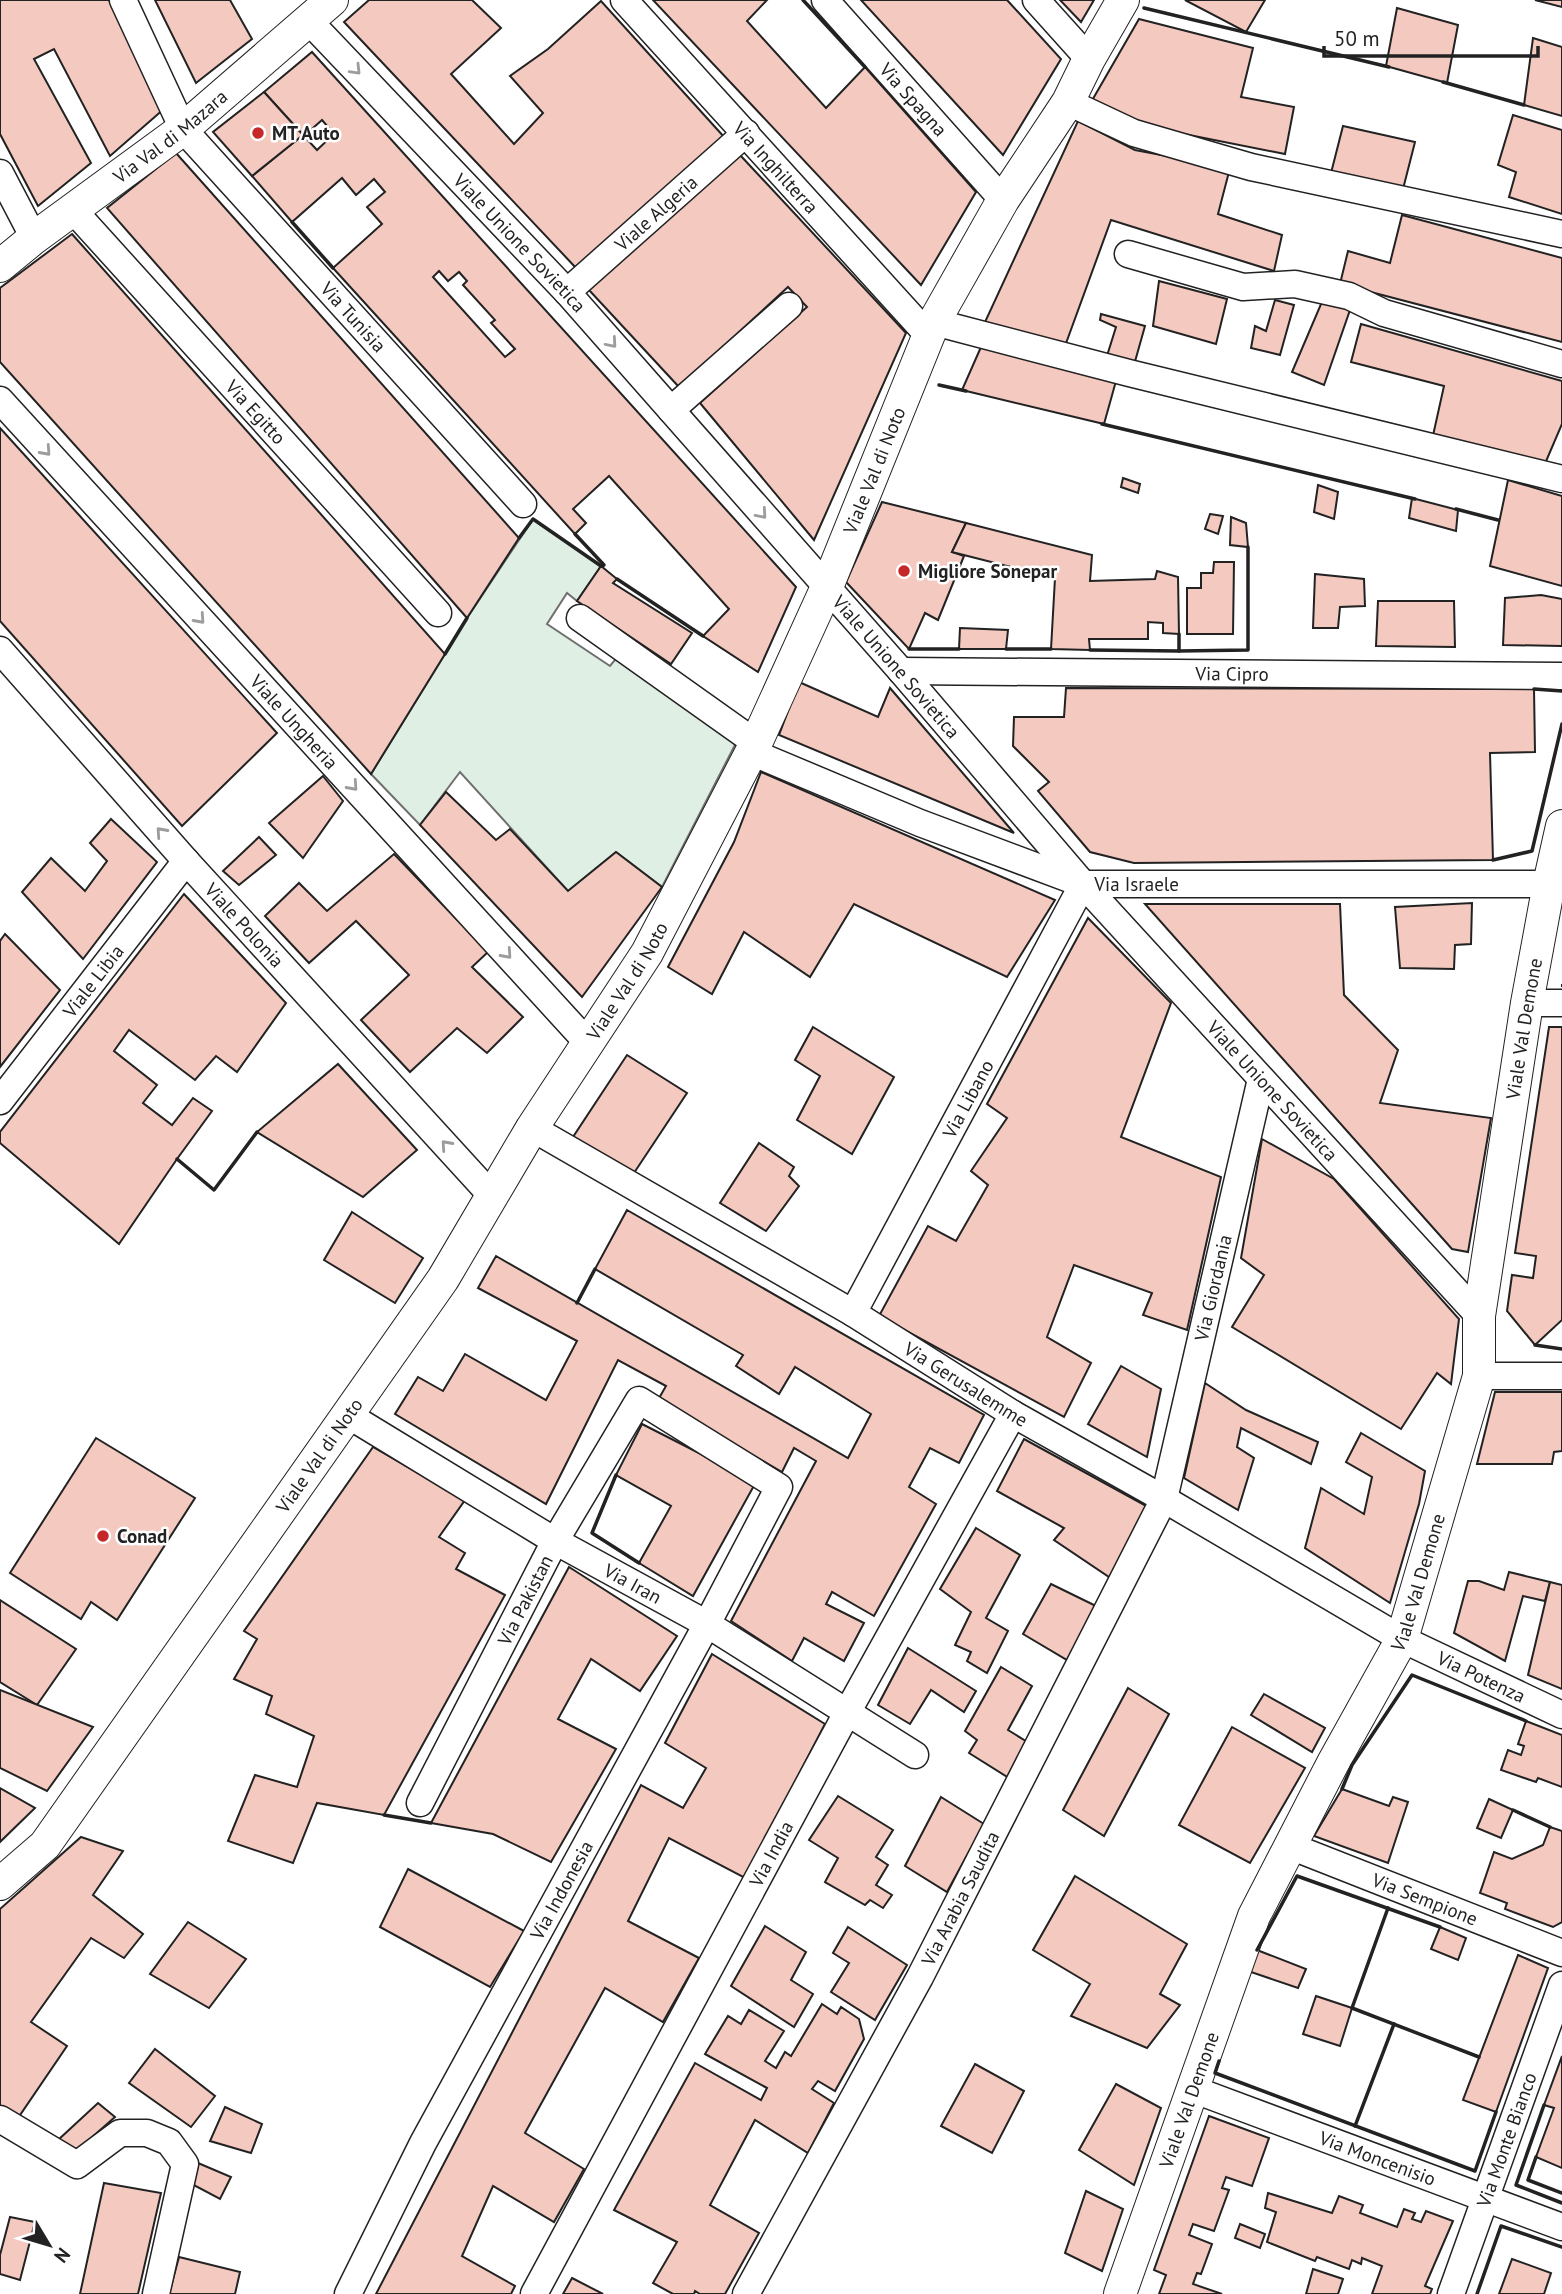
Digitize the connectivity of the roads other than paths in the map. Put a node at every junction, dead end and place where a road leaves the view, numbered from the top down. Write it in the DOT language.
graph roads {
  1 [pos="123,0"];
  2 [pos="332,0"];
  3 [pos="624,0"];
  4 [pos="825,0"];
  5 [pos="1036,0"];
  6 [pos="1123,0"];
  7 [pos="309,21"];
  8 [pos="1089,59"];
  9 [pos="1068,102"];
  10 [pos="183,129"];
  11 [pos="746,133"];
  12 [pos="0,173"];
  13 [pos="1003,200"];
  14 [pos="74,211"];
  15 [pos="1562,234"];
  16 [pos="34,238"];
  17 [pos="1129,254"];
  18 [pos="0,266"];
  19 [pos="567,292"];
  20 [pos="789,306"];
  21 [pos="931,328"];
  22 [pos="1562,364"];
  23 [pos="0,400"];
  24 [pos="671,410"];
  25 [pos="1562,479"];
  26 [pos="523,504"];
  27 [pos="827,587"];
  28 [pos="438,613"];
  29 [pos="580,618"];
  30 [pos="0,650"];
  31 [pos="901,671"];
  32 [pos="1562,676"];
  33 [pos="754,747"];
  34 [pos="1562,826"];
  35 [pos="186,861"];
  36 [pos="1083,884"];
  37 [pos="1549,884"];
  38 [pos="1528,1003"];
  39 [pos="1562,1003"];
  40 [pos="587,1042"];
  41 [pos="1261,1079"];
  42 [pos="0,1101"];
  43 [pos="532,1128"];
  44 [pos="492,1196"];
  45 [pos="853,1313"];
  46 [pos="1479,1316"];
  47 [pos="1479,1376"];
  48 [pos="1562,1376"];
  49 [pos="639,1400"];
  50 [pos="1013,1414"];
  51 [pos="348,1415"];
  52 [pos="1164,1499"];
  53 [pos="555,1541"];
  54 [pos="708,1624"];
  55 [pos="1402,1639"];
  56 [pos="848,1711"];
  57 [pos="1562,1715"];
  58 [pos="915,1755"];
  59 [pos="420,1804"];
  60 [pos="1290,1846"];
  61 [pos="0,1884"];
  62 [pos="1562,1953"];
  63 [pos="1562,1984"];
  64 [pos="1192,2089"];
  65 [pos="0,2119"];
  66 [pos="1485,2198"];
  67 [pos="1562,2227"];
  68 [pos="156,2294"];
  69 [pos="348,2294"];
  70 [pos="534,2294"];
  71 [pos="746,2294"];
  72 [pos="1120,2294"];
  73 [pos="1451,2294"];
  1 -- 10 [label="street, Via Tunisia"];
  2 -- 7 [label="street, Via Val di Mazara"];
  3 -- 11 [label="street, Via Inghilterra"];
  4 -- 13 [label="street, Via Spagna"];
  5 -- 8 [label="street"];
  6 -- 8 [label="street, Viale Val di Noto"];
  7 -- 10 [label="street, Via Val di Mazara"];
  7 -- 19 [label="street, Viale Unione Sovietica, one-way"];
  8 -- 9 [label="street, Viale Val di Noto"];
  9 -- 13 [label="street, Viale Val di Noto"];
  9 -- 15 [label="street"];
  10 -- 14 [label="street, Via Val di Mazara"];
  10 -- 26 [label="street, Via Tunisia"];
  11 -- 19 [label="street, Viale Algeria"];
  11 -- 21 [label="street, Via Inghilterra"];
  12 -- 16 [label="street"];
  13 -- 21 [label="street, Viale Val di Noto"];
  14 -- 16 [label="street, Via Val di Mazara"];
  14 -- 28 [label="street, Via Egitto"];
  16 -- 18 [label="street, Via Val di Mazara"];
  17 -- 22 [label="street"];
  19 -- 24 [label="street, Viale Unione Sovietica, one-way"];
  20 -- 24 [label="street"];
  21 -- 25 [label="street"];
  21 -- 27 [label="street, Viale Val di Noto"];
  23 -- 40 [label="street, Viale Ungheria, one-way"];
  24 -- 27 [label="street, Viale Unione Sovietica, one-way"];
  27 -- 31 [label="street, Viale Unione Sovietica"];
  27 -- 33 [label="street, Viale Val di Noto"];
  29 -- 33 [label="street, Via Israele"];
  35 -- 30 [label="street, Viale Polonia, one-way"];
  31 -- 32 [label="street, Via Cipro"];
  31 -- 36 [label="street, Viale Unione Sovietica"];
  33 -- 36 [label="street, Via Israele"];
  33 -- 40 [label="street, Viale Val di Noto"];
  34 -- 37 [label="street, Viale Val Demone"];
  35 -- 42 [label="street, Viale Libia"];
  44 -- 35 [label="street, Viale Polonia, one-way"];
  36 -- 37 [label="street, Via Israele"];
  36 -- 41 [label="street, Viale Unione Sovietica"];
  36 -- 45 [label="street, Via Libano"];
  37 -- 38 [label="street, Viale Val Demone"];
  38 -- 39 [label="street"];
  38 -- 46 [label="street, Viale Val Demone"];
  40 -- 43 [label="street, Viale Val di Noto"];
  41 -- 46 [label="street, Viale Unione Sovietica"];
  41 -- 52 [label="street, Via Giordania"];
  43 -- 44 [label="street, Viale Val di Noto"];
  43 -- 45 [label="street, Via Gerusalemme"];
  44 -- 51 [label="street, Viale Val di Noto"];
  45 -- 50 [label="street, Via Gerusalemme"];
  46 -- 47 [label="street, Viale Val Demone"];
  47 -- 48 [label="street"];
  47 -- 55 [label="street, Viale Val Demone"];
  49 -- 53 [label="street, Via Pakistan"];
  49 -- 54 [label="street, Via Indonesia"];
  50 -- 52 [label="street, Via Gerusalemme"];
  50 -- 56 [label="street, Via India"];
  51 -- 53 [label="street, Via Iran"];
  51 -- 61 [label="street, Viale Val di Noto"];
  52 -- 55 [label="street, Via Gerusalemme"];
  52 -- 71 [label="street, Via Arabia Saudita"];
  53 -- 54 [label="street, Via Iran"];
  53 -- 59 [label="street, Via Pakistan"];
  54 -- 56 [label="street, Via Iran"];
  54 -- 69 [label="street, Via Indonesia"];
  55 -- 57 [label="street, Via Potenza"];
  55 -- 60 [label="street, Viale Val Demone"];
  56 -- 58 [label="street, Via Iran"];
  56 -- 70 [label="street, Via India"];
  60 -- 62 [label="street, Via Sempione"];
  60 -- 64 [label="street, Viale Val Demone"];
  63 -- 66 [label="street, Via Monte Bianco"];
  64 -- 66 [label="street, Via Moncenisio"];
  64 -- 72 [label="street, Viale Val Demone"];
  65 -- 68 [label="street"];
  66 -- 67 [label="street, Via Moncenisio"];
  66 -- 73 [label="street, Via Monte Bianco"];
}
